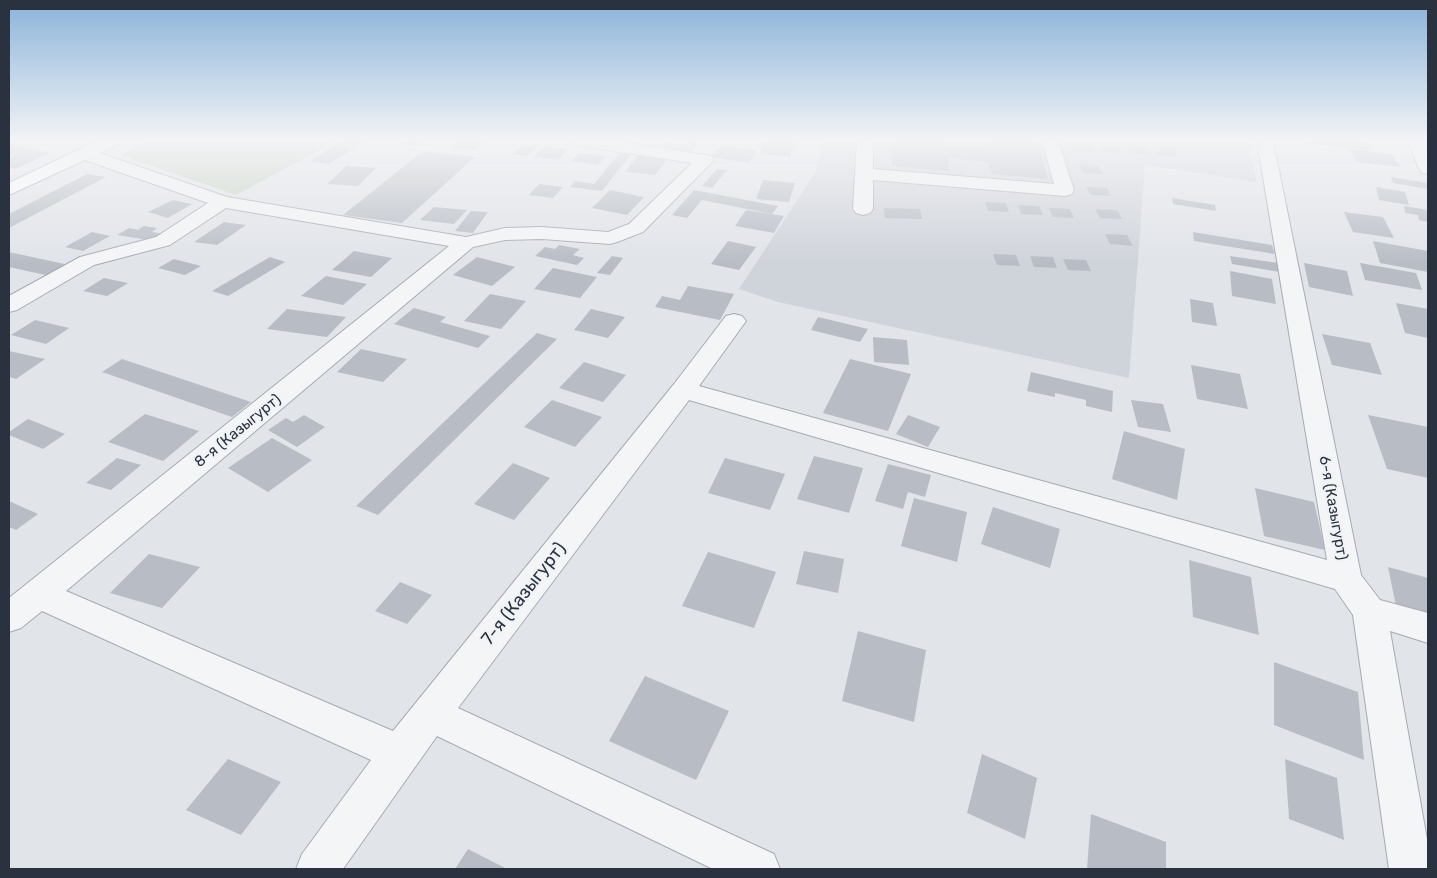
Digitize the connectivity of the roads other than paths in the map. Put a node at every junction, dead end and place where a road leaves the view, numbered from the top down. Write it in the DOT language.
graph roads {
  1 [pos="26,182"];
  2 [pos="165,182"];
  3 [pos="682,182"];
  4 [pos="864,182"];
  5 [pos="964,182"];
  6 [pos="1063,182"];
  7 [pos="1273,182"];
  8 [pos="9,190"];
  9 [pos="223,202"];
  10 [pos="863,210"];
  11 [pos="466,243"];
  12 [pos="9,305"];
  13 [pos="734,321"];
  14 [pos="683,390"];
  15 [pos="1346,578"];
  16 [pos="39,594"];
  17 [pos="1369,612"];
  18 [pos="9,618"];
  19 [pos="1428,628"];
  20 [pos="430,714"];
  21 [pos="400,754"];
  22 [pos="317,869"];
  23 [pos="759,869"];
  24 [pos="1411,869"];
  1 -- 8 [label="main road"];
  2 -- 9 [label="street"];
  3 -- 11 [label="street"];
  4 -- 10 [label="street"];
  5 -- 6 [label="street"];
  7 -- 15 [label="street, 6-я (Казыгурт)"];
  9 -- 11 [label="street"];
  9 -- 12 [label="street"];
  11 -- 16 [label="street, 8-я (Казыгурт)"];
  13 -- 14 [label="street, 7-я (Казыгурт)"];
  14 -- 15 [label="street"];
  14 -- 20 [label="street, 7-я (Казыгурт)"];
  15 -- 17 [label="street, 6-я (Казыгурт)"];
  16 -- 18 [label="street, 8-я (Казыгурт)"];
  16 -- 21 [label="street"];
  17 -- 19 [label="street"];
  17 -- 24 [label="street, 6-я (Казыгурт)"];
  20 -- 21 [label="street, 7-я (Казыгурт)"];
  20 -- 23 [label="street"];
  21 -- 22 [label="street, 7-я (Казыгурт)"];
}
